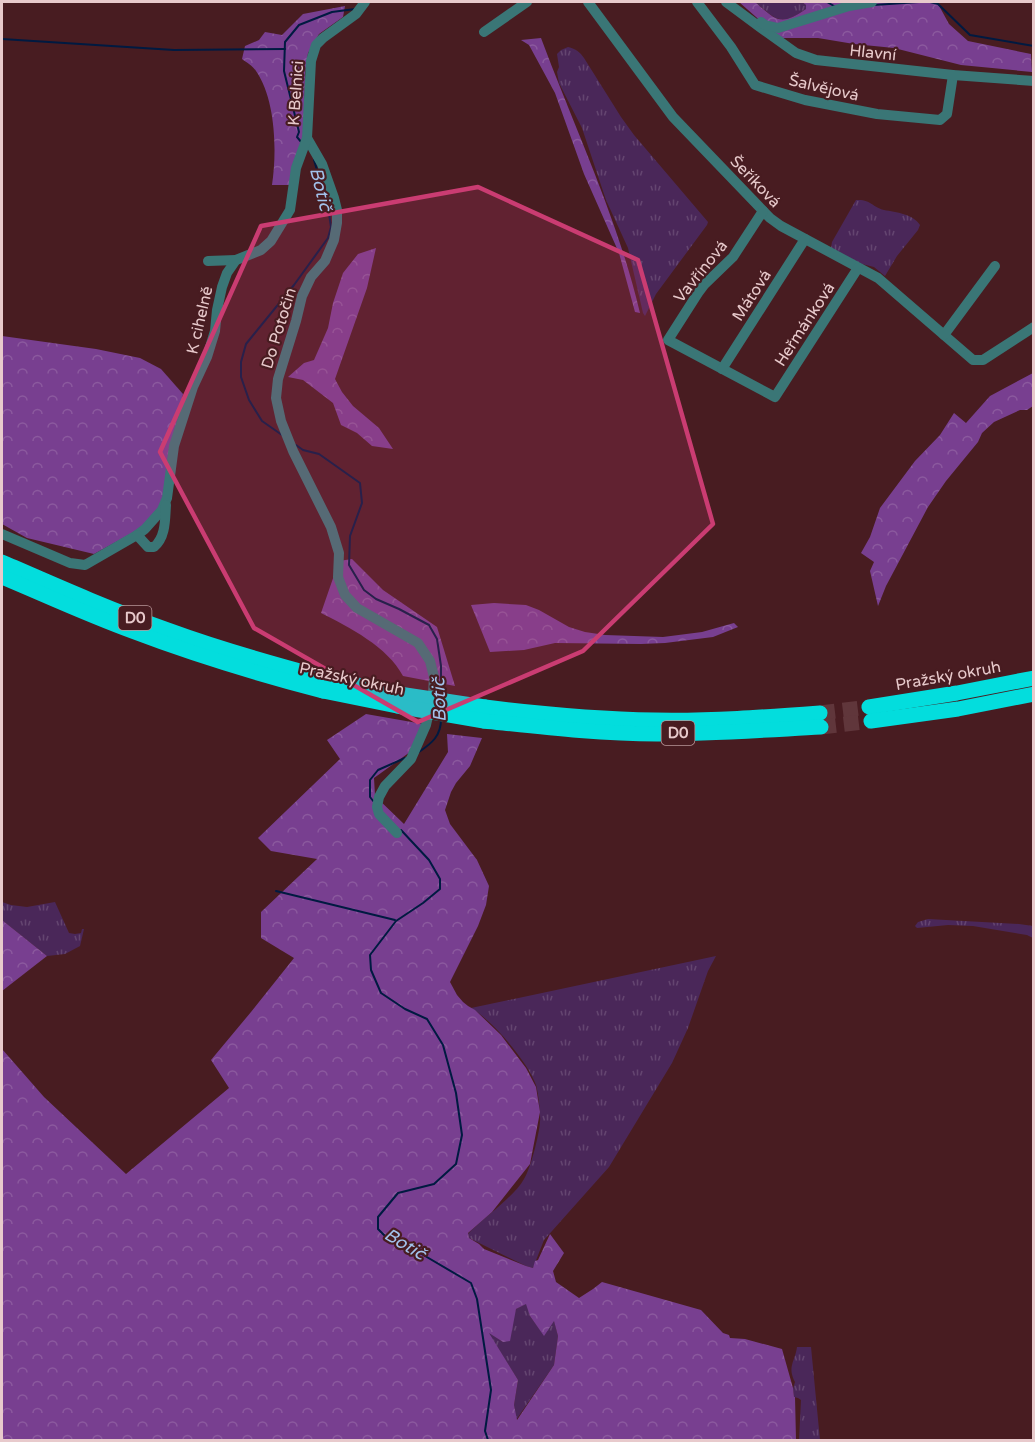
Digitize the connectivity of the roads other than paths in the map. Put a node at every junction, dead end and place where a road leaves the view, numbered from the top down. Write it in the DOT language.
graph roads {
  1 [pos="526,2"];
  2 [pos="588,2"];
  3 [pos="697,2"];
  4 [pos="726,2"];
  5 [pos="735,2"];
  6 [pos="872,2"];
  7 [pos="362,6"];
  8 [pos="484,32"];
  9 [pos="952,75"];
  10 [pos="1034,81"];
  11 [pos="305,142"];
  12 [pos="763,211"];
  13 [pos="805,239"];
  14 [pos="236,260"];
  15 [pos="208,261"];
  16 [pos="995,266"];
  17 [pos="858,268"];
  18 [pos="1034,327"];
  19 [pos="944,335"];
  20 [pos="722,369"];
  21 [pos="775,398"];
  22 [pos="167,498"];
  23 [pos="2,534"];
  24 [pos="137,535"];
  25 [pos="2,562"];
  26 [pos="2,577"];
  27 [pos="1034,678"];
  28 [pos="325,685"];
  29 [pos="1034,693"];
  30 [pos="820,720"];
  31 [pos="397,833"];
  1 -- 8 [label="street"];
  2 -- 12 [label="street, Šeříková"];
  3 -- 9 [label="street, Šalvějová"];
  4 -- 9 [label="street, Hlavní"];
  5 -- 6 [label="street"];
  7 -- 11 [label="street, K Belnici"];
  9 -- 10 [label="street, Hlavní"];
  11 -- 14 [label="street"];
  11 -- 31 [label="street, Do Potočin"];
  12 -- 13 [label="street, Šeříková"];
  12 -- 20 [label="street, Vavřínová"];
  13 -- 17 [label="street, Šeříková"];
  13 -- 20 [label="street, Mátová"];
  14 -- 15 [label="street"];
  14 -- 22 [label="street, K cihelně"];
  16 -- 19 [label="street"];
  17 -- 19 [label="street, Šeříková"];
  17 -- 21 [label="street, Heřmánková"];
  18 -- 19 [label="street, Šeříková"];
  20 -- 21 [label="street, Vavřínová"];
  22 -- 24 [label="street, K cihelně"];
  22 -- 24 [label="street, K cihelně"];
  23 -- 24 [label="street, K cihelně"];
  25 -- 28 [label="highway, Pražský okruh / D0"];
  26 -- 28 [label="highway, Pražský okruh / D0"];
  27 -- 29 [label="highway, Pražský okruh"];
  28 -- 30 [label="highway, Pražský okruh / D0, bridge"];
}
